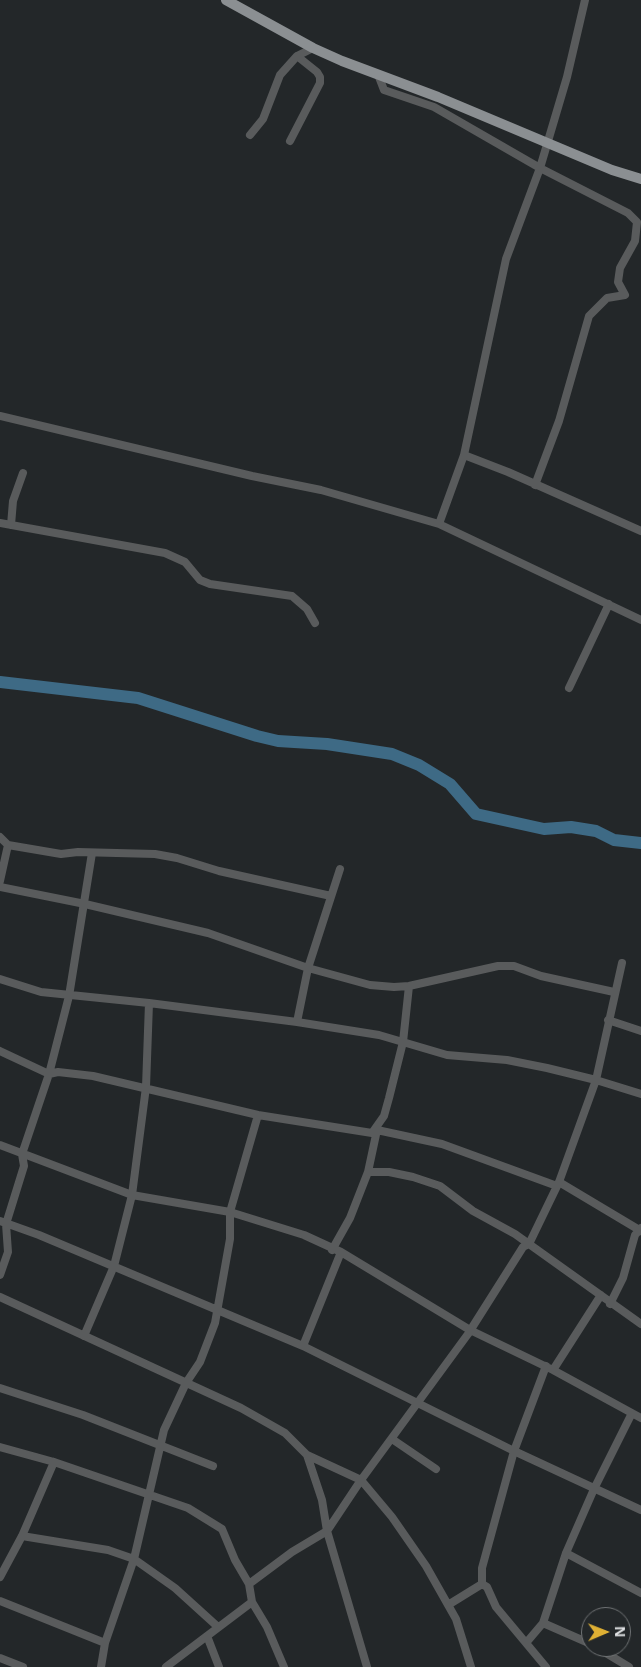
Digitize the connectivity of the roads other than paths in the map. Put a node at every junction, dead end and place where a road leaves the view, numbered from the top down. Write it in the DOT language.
graph roads {
  1 [pos="226,0"];
  2 [pos="585,0"];
  3 [pos="313,48"];
  4 [pos="297,56"];
  5 [pos="436,102"];
  6 [pos="250,135"];
  7 [pos="290,141"];
  8 [pos="546,142"];
  9 [pos="540,168"];
  10 [pos="641,179"];
  11 [pos="0,416"];
  12 [pos="464,455"];
  13 [pos="22,473"];
  14 [pos="535,485"];
  15 [pos="0,523"];
  16 [pos="439,524"];
  17 [pos="11,525"];
  18 [pos="641,532"];
  19 [pos="609,604"];
  20 [pos="641,620"];
  21 [pos="315,623"];
  22 [pos="569,688"];
  23 [pos="0,837"];
  24 [pos="8,845"];
  25 [pos="92,853"];
  26 [pos="340,869"];
  27 [pos="0,881"];
  28 [pos="0,887"];
  29 [pos="331,896"];
  30 [pos="85,904"];
  31 [pos="622,962"];
  32 [pos="308,968"];
  33 [pos="0,979"];
  34 [pos="410,986"];
  35 [pos="614,992"];
  36 [pos="69,996"];
  37 [pos="149,1003"];
  38 [pos="608,1020"];
  39 [pos="297,1022"];
  40 [pos="641,1031"];
  41 [pos="403,1042"];
  42 [pos="0,1051"];
  43 [pos="49,1074"];
  44 [pos="596,1080"];
  45 [pos="146,1087"];
  46 [pos="641,1094"];
  47 [pos="258,1115"];
  48 [pos="384,1116"];
  49 [pos="375,1132"];
  50 [pos="388,1133"];
  51 [pos="0,1145"];
  52 [pos="22,1154"];
  53 [pos="368,1172"];
  54 [pos="558,1184"];
  55 [pos="132,1195"];
  56 [pos="230,1212"];
  57 [pos="3,1223"];
  58 [pos="640,1230"];
  59 [pos="529,1244"];
  60 [pos="332,1250"];
  61 [pos="341,1252"];
  62 [pos="114,1266"];
  63 [pos="0,1275"];
  64 [pos="601,1295"];
  65 [pos="0,1297"];
  66 [pos="610,1304"];
  67 [pos="216,1308"];
  68 [pos="641,1324"];
  69 [pos="470,1330"];
  70 [pos="84,1336"];
  71 [pos="303,1346"];
  72 [pos="550,1368"];
  73 [pos="186,1383"];
  74 [pos="0,1388"];
  75 [pos="418,1403"];
  76 [pos="632,1413"];
  77 [pos="641,1418"];
  78 [pos="392,1439"];
  79 [pos="162,1445"];
  80 [pos="0,1447"];
  81 [pos="514,1451"];
  82 [pos="308,1455"];
  83 [pos="54,1462"];
  84 [pos="213,1466"];
  85 [pos="436,1469"];
  86 [pos="361,1480"];
  87 [pos="594,1489"];
  88 [pos="149,1495"];
  89 [pos="641,1510"];
  90 [pos="327,1531"];
  91 [pos="22,1536"];
  92 [pos="566,1553"];
  93 [pos="134,1559"];
  94 [pos="0,1577"];
  95 [pos="249,1584"];
  96 [pos="482,1584"];
  97 [pos="641,1593"];
  98 [pos="0,1600"];
  99 [pos="252,1602"];
  100 [pos="448,1605"];
  101 [pos="543,1623"];
  102 [pos="218,1627"];
  103 [pos="207,1636"];
  104 [pos="581,1640"];
  105 [pos="105,1643"];
  106 [pos="526,1643"];
  107 [pos="612,1657"];
  108 [pos="0,1658"];
  109 [pos="23,1667"];
  110 [pos="101,1667"];
  111 [pos="166,1667"];
  112 [pos="219,1667"];
  113 [pos="284,1667"];
  114 [pos="367,1667"];
  115 [pos="471,1667"];
  116 [pos="546,1667"];
  117 [pos="629,1667"];
  1 -- 3 [label="main road"];
  2 -- 8 [label="street"];
  3 -- 4 [label="street"];
  3 -- 5 [label="main road"];
  4 -- 6 [label="street"];
  4 -- 7 [label="street"];
  5 -- 8 [label="main road"];
  5 -- 9 [label="street"];
  8 -- 9 [label="street"];
  8 -- 10 [label="main road"];
  9 -- 12 [label="street"];
  9 -- 14 [label="street"];
  11 -- 16 [label="street"];
  12 -- 14 [label="street"];
  12 -- 16 [label="street"];
  13 -- 17 [label="street"];
  14 -- 18 [label="street"];
  15 -- 17 [label="street"];
  16 -- 19 [label="street"];
  17 -- 21 [label="street"];
  19 -- 20 [label="street"];
  19 -- 22 [label="street"];
  23 -- 24 [label="street"];
  24 -- 25 [label="street"];
  24 -- 27 [label="street"];
  25 -- 29 [label="street"];
  25 -- 30 [label="street"];
  26 -- 29 [label="street"];
  28 -- 30 [label="street"];
  29 -- 32 [label="street"];
  30 -- 32 [label="street"];
  30 -- 36 [label="street"];
  31 -- 35 [label="street"];
  32 -- 34 [label="street"];
  32 -- 39 [label="street"];
  33 -- 36 [label="street"];
  34 -- 35 [label="street"];
  34 -- 41 [label="street"];
  35 -- 38 [label="street"];
  36 -- 37 [label="street"];
  36 -- 43 [label="street"];
  37 -- 39 [label="street"];
  37 -- 45 [label="street"];
  38 -- 40 [label="street"];
  38 -- 44 [label="street"];
  39 -- 41 [label="street"];
  41 -- 44 [label="street"];
  41 -- 48 [label="street"];
  42 -- 43 [label="street"];
  43 -- 45 [label="street"];
  43 -- 52 [label="street"];
  44 -- 46 [label="street"];
  44 -- 54 [label="street"];
  45 -- 47 [label="street"];
  45 -- 55 [label="street"];
  47 -- 49 [label="street"];
  47 -- 56 [label="street"];
  48 -- 49 [label="street"];
  48 -- 50 [label="street"];
  49 -- 50 [label="street"];
  49 -- 53 [label="street"];
  50 -- 54 [label="street"];
  51 -- 52 [label="street"];
  52 -- 55 [label="street"];
  52 -- 57 [label="street"];
  53 -- 59 [label="street"];
  53 -- 60 [label="street"];
  54 -- 58 [label="street"];
  54 -- 59 [label="street"];
  55 -- 56 [label="street"];
  55 -- 62 [label="street"];
  56 -- 60 [label="street"];
  56 -- 67 [label="street"];
  57 -- 62 [label="street"];
  57 -- 63 [label="street"];
  58 -- 66 [label="street"];
  59 -- 64 [label="street"];
  59 -- 69 [label="street"];
  60 -- 61 [label="street"];
  61 -- 69 [label="street"];
  61 -- 71 [label="street"];
  62 -- 67 [label="street"];
  62 -- 70 [label="street"];
  64 -- 66 [label="street"];
  64 -- 72 [label="street"];
  65 -- 70 [label="street"];
  66 -- 68 [label="street"];
  67 -- 71 [label="street"];
  67 -- 73 [label="street"];
  69 -- 72 [label="street"];
  69 -- 75 [label="street"];
  70 -- 73 [label="street"];
  71 -- 75 [label="street"];
  72 -- 76 [label="street"];
  72 -- 81 [label="street"];
  73 -- 79 [label="street"];
  73 -- 82 [label="street"];
  74 -- 79 [label="street"];
  75 -- 78 [label="street"];
  75 -- 81 [label="street"];
  76 -- 77 [label="street"];
  76 -- 87 [label="street"];
  78 -- 85 [label="street"];
  78 -- 86 [label="street"];
  79 -- 84 [label="street"];
  79 -- 88 [label="street"];
  80 -- 83 [label="street"];
  81 -- 87 [label="street"];
  81 -- 96 [label="street"];
  82 -- 86 [label="street"];
  82 -- 90 [label="street"];
  83 -- 88 [label="street"];
  83 -- 91 [label="street"];
  86 -- 90 [label="street"];
  86 -- 100 [label="street"];
  87 -- 89 [label="street"];
  87 -- 92 [label="street"];
  88 -- 93 [label="street"];
  88 -- 95 [label="street"];
  90 -- 95 [label="street"];
  90 -- 114 [label="street"];
  91 -- 93 [label="street"];
  91 -- 94 [label="street"];
  92 -- 97 [label="street"];
  92 -- 101 [label="street"];
  93 -- 102 [label="street"];
  93 -- 105 [label="street"];
  95 -- 99 [label="street"];
  96 -- 100 [label="street"];
  96 -- 106 [label="street"];
  98 -- 105 [label="street"];
  99 -- 102 [label="street"];
  99 -- 113 [label="street"];
  100 -- 115 [label="street"];
  101 -- 104 [label="street"];
  101 -- 106 [label="street"];
  102 -- 103 [label="street"];
  103 -- 111 [label="street"];
  103 -- 112 [label="street"];
  105 -- 110 [label="street"];
  106 -- 116 [label="street"];
  107 -- 117 [label="street"];
  108 -- 109 [label="street"];
}
